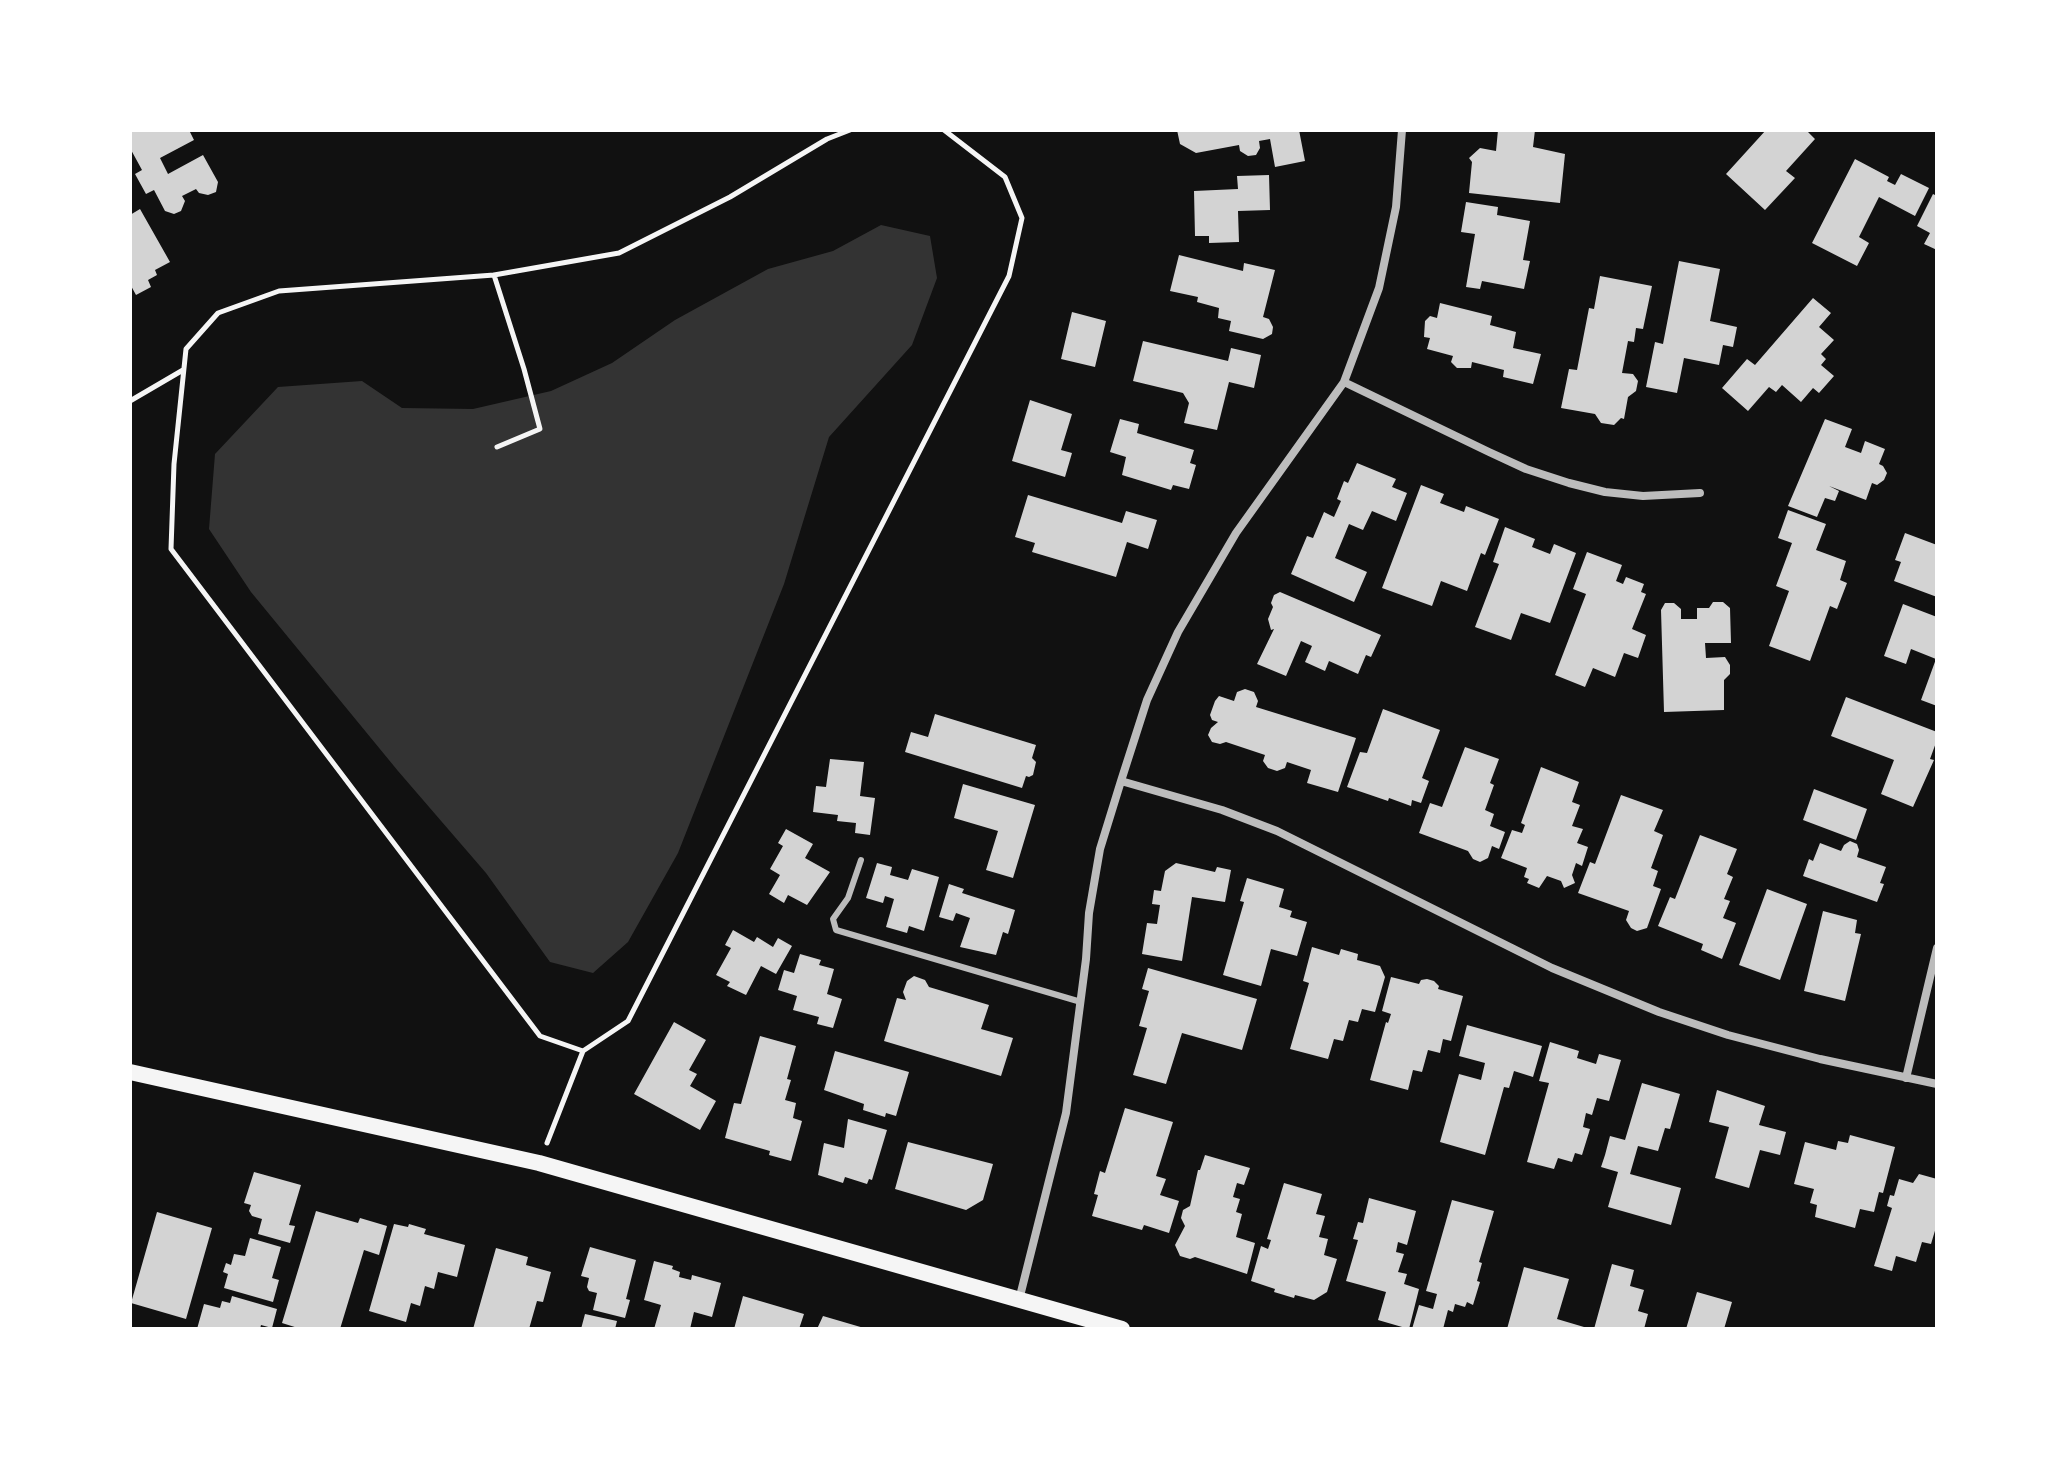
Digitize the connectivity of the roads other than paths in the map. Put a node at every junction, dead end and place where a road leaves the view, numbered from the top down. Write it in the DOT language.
graph roads {
  1 [pos="1402,130"];
  2 [pos="1344,382"];
  3 [pos="1700,493"];
  4 [pos="1121,781"];
  5 [pos="861,860"];
  6 [pos="1937,948"];
  7 [pos="1081,1002"];
  8 [pos="130,1072"];
  9 [pos="1906,1078"];
  10 [pos="1937,1084"];
  11 [pos="1019,1300"];
  12 [pos="1122,1329"];
  1 -- 2 [label="street"];
  2 -- 3 [label="street"];
  2 -- 4 [label="street"];
  4 -- 7 [label="street"];
  4 -- 9 [label="street"];
  5 -- 7 [label="lane"];
  6 -- 9 [label="street"];
  7 -- 11 [label="street"];
  8 -- 11 [label="main road"];
  9 -- 10 [label="street"];
  11 -- 12 [label="main road"];
}
